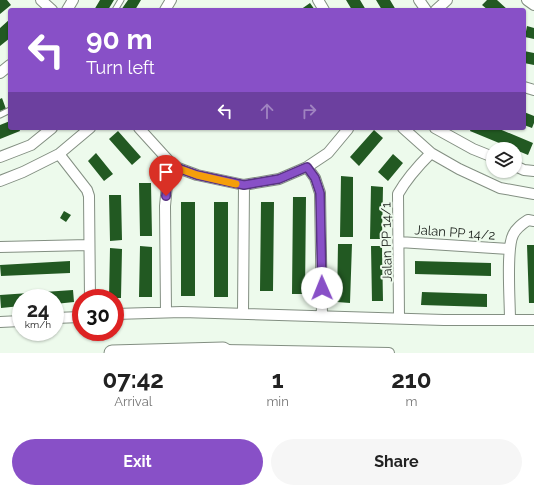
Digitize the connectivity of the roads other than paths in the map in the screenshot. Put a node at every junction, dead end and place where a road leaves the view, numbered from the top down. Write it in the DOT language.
graph roads {
  1 [pos="41,0"];
  2 [pos="447,0"];
  3 [pos="527,0"];
  4 [pos="534,5"];
  5 [pos="50,8"];
  6 [pos="438,8"];
  7 [pos="8,67"];
  8 [pos="0,73"];
  9 [pos="50,130"];
  10 [pos="88,130"];
  11 [pos="141,130"];
  12 [pos="347,130"];
  13 [pos="405,130"];
  14 [pos="439,130"];
  15 [pos="431,153"];
  16 [pos="59,154"];
  17 [pos="486,154"];
  18 [pos="0,157"];
  19 [pos="307,167"];
  20 [pos="178,168"];
  21 [pos="522,169"];
  22 [pos="534,170"];
  23 [pos="0,181"];
  24 [pos="244,185"];
  25 [pos="534,194"];
  26 [pos="534,221"];
  27 [pos="399,242"];
  28 [pos="89,245"];
  29 [pos="0,247"];
  30 [pos="509,249"];
  31 [pos="90,289"];
  32 [pos="166,312"];
  33 [pos="243,313"];
  34 [pos="124,314"];
  35 [pos="322,316"];
  36 [pos="399,318"];
  37 [pos="510,320"];
  38 [pos="534,320"];
  39 [pos="12,321"];
  40 [pos="0,322"];
  41 [pos="225,351"];
  42 [pos="142,352"];
  43 [pos="112,353"];
  44 [pos="389,353"];
  1 -- 5 [label="street"];
  2 -- 6 [label="street"];
  3 -- 4 [label="street"];
  7 -- 8 [label="street"];
  9 -- 18 [label="street"];
  10 -- 16 [label="street"];
  11 -- 20 [label="street"];
  12 -- 19 [label="street"];
  13 -- 15 [label="street"];
  14 -- 17 [label="street"];
  15 -- 25 [label="street"];
  15 -- 27 [label="street, Jalan PP 14/1"];
  16 -- 23 [label="street"];
  16 -- 28 [label="street"];
  19 -- 24 [label="street"];
  19 -- 35 [label="street"];
  20 -- 24 [label="street"];
  20 -- 32 [label="street"];
  21 -- 22 [label="street"];
  24 -- 33 [label="street"];
  26 -- 30 [label="street"];
  27 -- 30 [label="street, Jalan PP 14/2"];
  27 -- 36 [label="street, Jalan PP 14/1"];
  28 -- 29 [label="street"];
  28 -- 31 [label="street"];
  30 -- 37 [label="street"];
  32 -- 33 [label="street"];
  32 -- 34 [label="street"];
  33 -- 35 [label="street"];
  35 -- 36 [label="street"];
  36 -- 37 [label="street"];
  37 -- 38 [label="street"];
  39 -- 40 [label="street"];
  41 -- 42 [label="street"];
  41 -- 44 [label="street"];
  42 -- 43 [label="street"];
}
